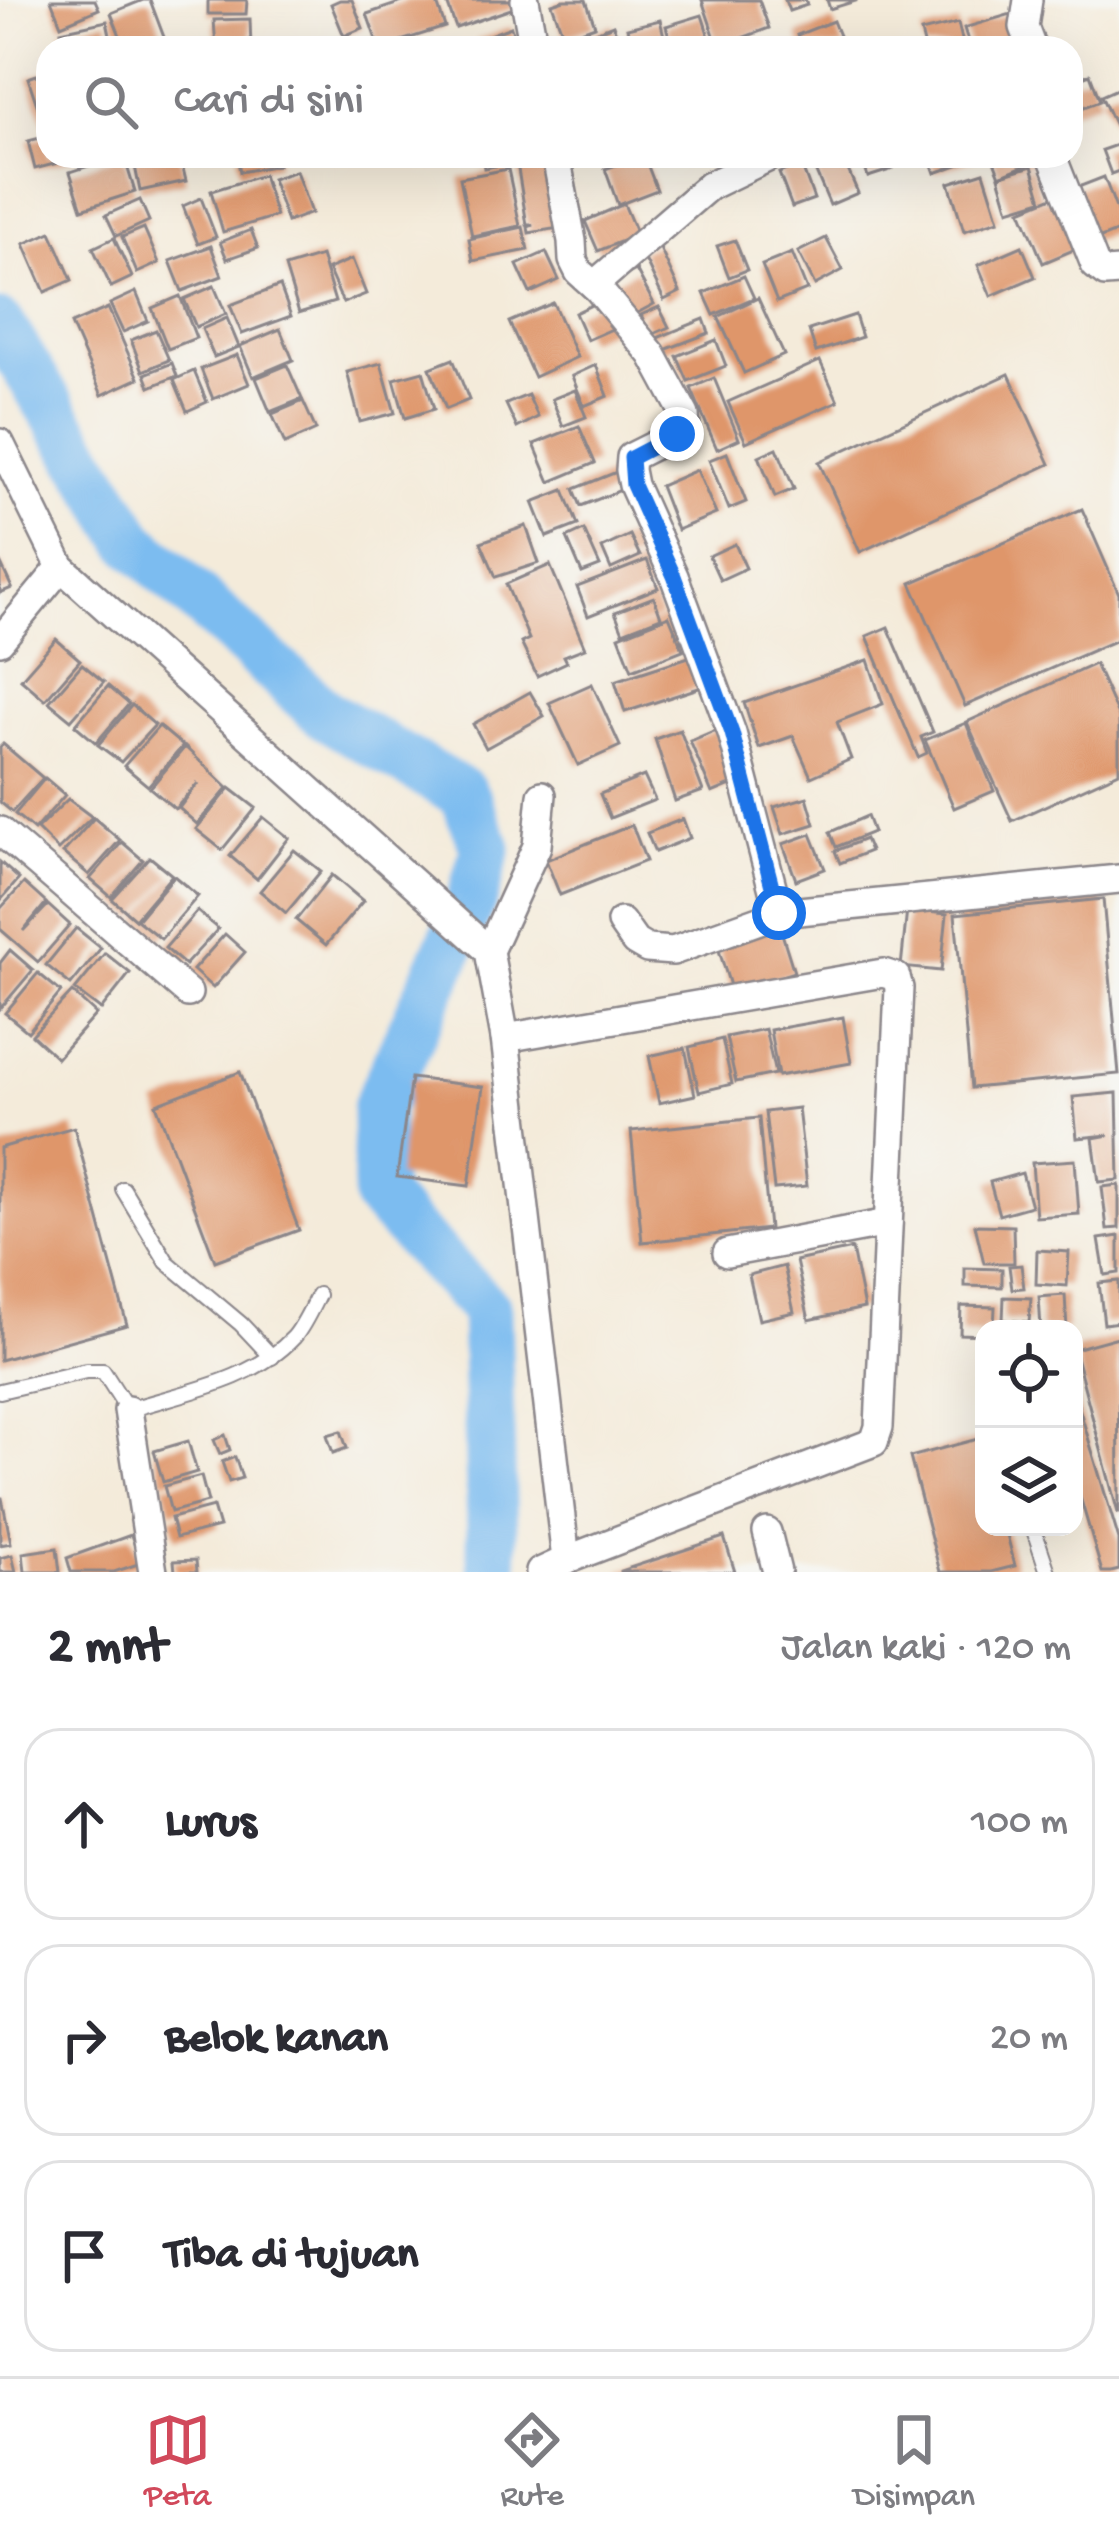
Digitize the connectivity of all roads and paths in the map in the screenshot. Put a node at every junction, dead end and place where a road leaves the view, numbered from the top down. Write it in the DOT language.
graph roads {
  1 [pos="525,0"];
  2 [pos="1028,0"];
  3 [pos="532,36"];
  4 [pos="1027,36"];
  5 [pos="558,168"];
  6 [pos="746,168"];
  7 [pos="1057,168"];
  8 [pos="1119,272"];
  9 [pos="594,285"];
  10 [pos="0,443"];
  11 [pos="61,567"];
  12 [pos="0,640"];
  13 [pos="542,795"];
  14 [pos="0,831"];
  15 [pos="1119,879"];
  16 [pos="779,913"];
  17 [pos="621,922"];
  18 [pos="483,945"];
  19 [pos="188,993"];
  20 [pos="505,1037"];
  21 [pos="123,1189"];
  22 [pos="888,1223"];
  23 [pos="727,1253"];
  24 [pos="318,1295"];
  25 [pos="272,1357"];
  26 [pos="0,1391"];
  27 [pos="128,1410"];
  28 [pos="767,1532"];
  29 [pos="1036,1536"];
  30 [pos="553,1566"];
  31 [pos="153,1572"];
  32 [pos="778,1572"];
  33 [pos="1048,1572"];
  1 -- 3 [label="street"];
  2 -- 4 [label="street"];
  5 -- 9 [label="street"];
  6 -- 9 [label="street"];
  7 -- 8 [label="street"];
  9 -- 16 [label="street"];
  10 -- 11 [label="street"];
  11 -- 12 [label="street"];
  11 -- 18 [label="street"];
  13 -- 18 [label="street"];
  14 -- 19 [label="street"];
  15 -- 16 [label="street"];
  16 -- 17 [label="street"];
  18 -- 20 [label="street"];
  20 -- 22 [label="street"];
  20 -- 30 [label="street"];
  21 -- 25 [label="lane"];
  22 -- 23 [label="street"];
  22 -- 30 [label="street"];
  24 -- 25 [label="lane"];
  25 -- 27 [label="lane"];
  26 -- 27 [label="lane"];
  27 -- 31 [label="street"];
  28 -- 32 [label="street"];
  29 -- 33 [label="lane"];
}
